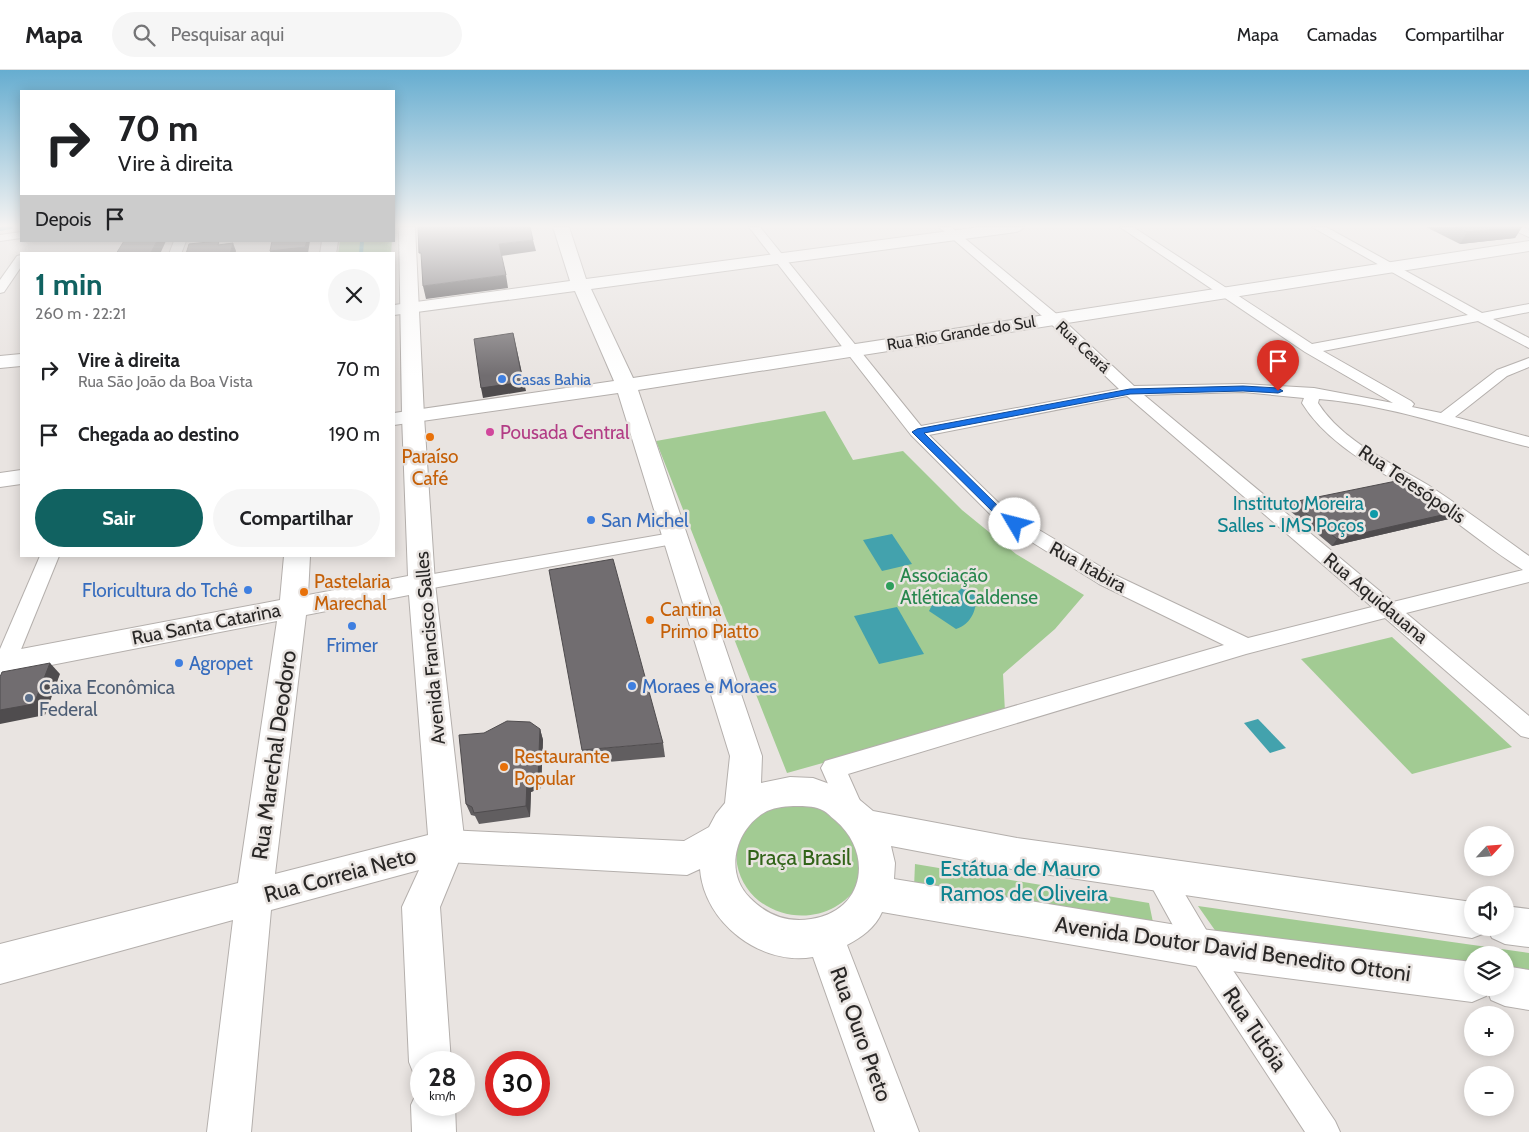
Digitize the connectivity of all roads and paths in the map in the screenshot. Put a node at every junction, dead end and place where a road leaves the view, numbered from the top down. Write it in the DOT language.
graph roads {
  1 [pos="9,277"];
  2 [pos="404,277"];
  3 [pos="578,277"];
  4 [pos="648,277"];
  5 [pos="792,277"];
  6 [pos="1003,277"];
  7 [pos="1200,277"];
  8 [pos="1326,277"];
  9 [pos="1406,277"];
  10 [pos="581,285"];
  11 [pos="0,289"];
  12 [pos="1223,292"];
  13 [pos="1529,308"];
  14 [pos="402,309"];
  15 [pos="1480,317"];
  16 [pos="1054,319"];
  17 [pos="1529,344"];
  18 [pos="1310,349"];
  19 [pos="850,350"];
  20 [pos="20,360"];
  21 [pos="0,362"];
  22 [pos="1529,362"];
  23 [pos="1358,378"];
  24 [pos="626,385"];
  25 [pos="1130,391"];
  26 [pos="1314,393"];
  27 [pos="1358,401"];
  28 [pos="1426,414"];
  29 [pos="404,417"];
  30 [pos="1443,419"];
  31 [pos="917,432"];
  32 [pos="1529,442"];
  33 [pos="20,477"];
  34 [pos="0,480"];
  35 [pos="677,538"];
  36 [pos="50,557"];
  37 [pos="297,557"];
  38 [pos="1529,565"];
  39 [pos="1529,575"];
  40 [pos="422,583"];
  41 [pos="293,607"];
  42 [pos="1390,610"];
  43 [pos="1246,646"];
  44 [pos="2,667"];
  45 [pos="1529,729"];
  46 [pos="742,809"];
  47 [pos="859,819"];
  48 [pos="721,840"];
  49 [pos="447,846"];
  50 [pos="687,858"];
  51 [pos="1158,872"];
  52 [pos="722,889"];
  53 [pos="874,893"];
  54 [pos="254,898"];
  55 [pos="1464,919"];
  56 [pos="1514,926"];
  57 [pos="1529,928"];
  58 [pos="825,937"];
  59 [pos="1201,948"];
  60 [pos="0,964"];
  61 [pos="1464,981"];
  62 [pos="1514,988"];
  63 [pos="1529,990"];
  64 [pos="429,1051"];
  65 [pos="433,1116"];
  66 [pos="229,1132"];
  67 [pos="434,1132"];
  68 [pos="897,1132"];
  69 [pos="1324,1132"];
  1 -- 11 [label="street"];
  2 -- 14 [label="street, Avenida Francisco Salles"];
  3 -- 10 [label="street"];
  4 -- 10 [label="street"];
  5 -- 19 [label="street, Rua Itabira"];
  6 -- 16 [label="street, Rua Ceará"];
  7 -- 12 [label="street"];
  8 -- 12 [label="street, Rua Rio Grande do Sul"];
  9 -- 15 [label="street"];
  10 -- 14 [label="street"];
  10 -- 24 [label="street"];
  12 -- 16 [label="street, Rua Rio Grande do Sul"];
  12 -- 18 [label="street"];
  13 -- 15 [label="street"];
  14 -- 29 [label="street, Avenida Francisco Salles"];
  15 -- 17 [label="street"];
  15 -- 18 [label="street"];
  16 -- 19 [label="street, Rua Rio Grande do Sul"];
  16 -- 25 [label="street, Rua Ceará"];
  18 -- 23 [label="street"];
  19 -- 24 [label="street, Rua Rio Grande do Sul"];
  19 -- 31 [label="street, Rua Itabira"];
  20 -- 21 [label="street"];
  22 -- 30 [label="street"];
  23 -- 27 [label="street"];
  23 -- 28 [label="street"];
  24 -- 29 [label="street, Rua Rio Grande do Sul"];
  24 -- 35 [label="street"];
  25 -- 26 [label="street"];
  25 -- 31 [label="street"];
  25 -- 42 [label="street, Rua Aquidauana"];
  26 -- 27 [label="street"];
  26 -- 38 [label="street, Rua Teresópolis"];
  27 -- 28 [label="street"];
  28 -- 30 [label="street"];
  29 -- 40 [label="street, Avenida Francisco Salles"];
  30 -- 32 [label="street"];
  31 -- 43 [label="street, Rua Itabira"];
  33 -- 34 [label="street"];
  35 -- 40 [label="street, Rua Santa Catarina"];
  35 -- 46 [label="street"];
  36 -- 44 [label="street"];
  37 -- 41 [label="street, Rua Marechal Deodoro"];
  39 -- 42 [label="street"];
  40 -- 41 [label="street, Rua Santa Catarina"];
  40 -- 49 [label="street, Avenida Francisco Salles"];
  41 -- 44 [label="street, Rua Santa Catarina"];
  41 -- 54 [label="street, Rua Marechal Deodoro"];
  42 -- 43 [label="street"];
  42 -- 45 [label="street, Rua Aquidauana"];
  43 -- 47 [label="street"];
  46 -- 47 [label="street"];
  46 -- 48 [label="street"];
  47 -- 51 [label="street"];
  47 -- 53 [label="street"];
  48 -- 50 [label="street"];
  48 -- 52 [label="street"];
  49 -- 50 [label="street, Rua Correia Neto"];
  49 -- 54 [label="street, Rua Correia Neto"];
  49 -- 64 [label="street, Avenida Francisco Salles"];
  50 -- 52 [label="street"];
  51 -- 55 [label="street"];
  51 -- 59 [label="street, Rua Tutóia"];
  52 -- 58 [label="street"];
  53 -- 58 [label="street"];
  53 -- 59 [label="street, Avenida Doutor David Benedito Ottoni"];
  54 -- 60 [label="street, Rua Correia Neto"];
  54 -- 66 [label="street, Rua Marechal Deodoro"];
  56 -- 57 [label="street"];
  58 -- 68 [label="street, Rua Ouro Preto"];
  59 -- 61 [label="street, Avenida Doutor David Benedito Ottoni"];
  59 -- 69 [label="street, Rua Tutóia"];
  62 -- 63 [label="street"];
  65 -- 67 [label="street"];
}
